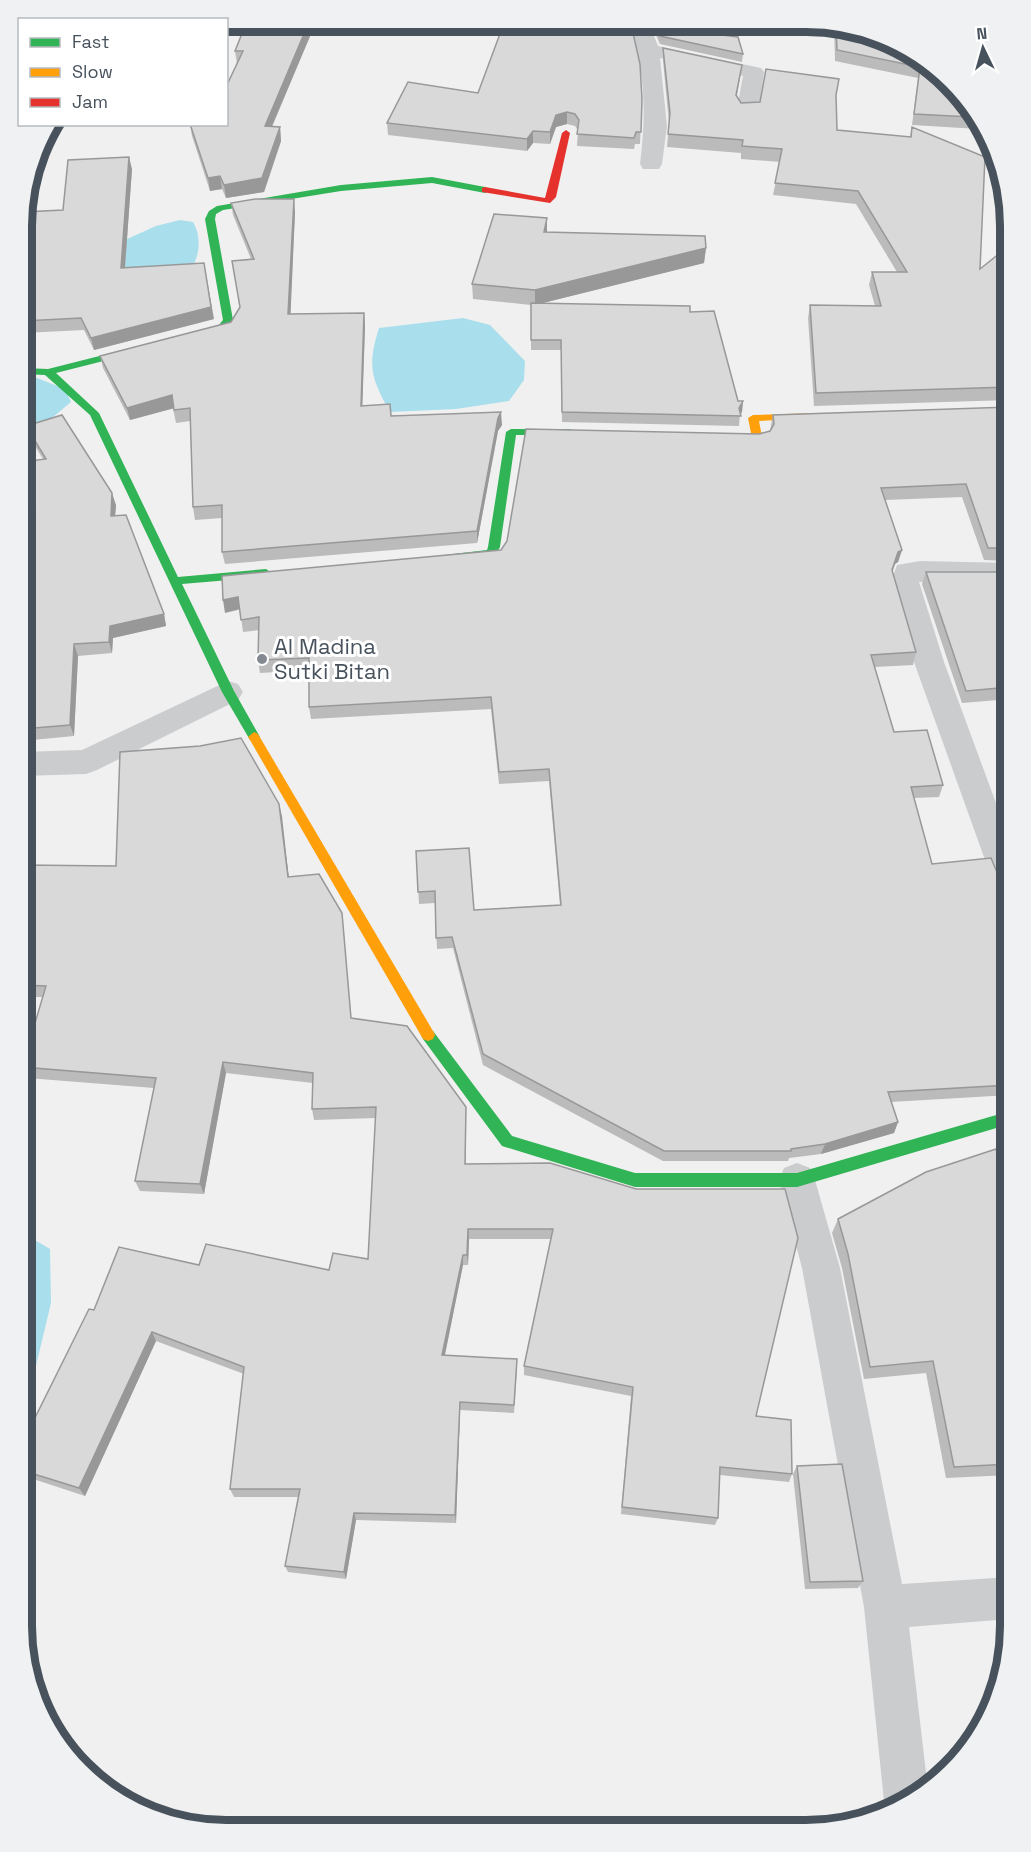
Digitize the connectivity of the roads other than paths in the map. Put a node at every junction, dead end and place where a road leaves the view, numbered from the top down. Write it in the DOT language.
graph roads {
  1 [pos="642,32"];
  2 [pos="649,50"];
  3 [pos="747,108"];
  4 [pos="566,133"];
  5 [pos="651,164"];
  6 [pos="32,371"];
  7 [pos="48,372"];
  8 [pos="835,415"];
  9 [pos="584,432"];
  10 [pos="699,435"];
  11 [pos="436,559"];
  12 [pos="282,572"];
  13 [pos="1000,573"];
  14 [pos="176,581"];
  15 [pos="228,692"];
  16 [pos="32,764"];
  17 [pos="1000,857"];
  18 [pos="999,1120"];
  19 [pos="797,1180"];
  20 [pos="999,1599"];
  21 [pos="885,1607"];
  22 [pos="906,1792"];
  1 -- 2 [label="street"];
  2 -- 3 [label="street"];
  2 -- 5 [label="street"];
  4 -- 7 [label="street"];
  6 -- 7 [label="street"];
  7 -- 14 [label="street"];
  8 -- 10 [label="street"];
  9 -- 11 [label="street"];
  12 -- 14 [label="street"];
  13 -- 17 [label="street"];
  14 -- 15 [label="street"];
  15 -- 16 [label="street"];
  15 -- 19 [label="street"];
  18 -- 19 [label="street"];
  19 -- 21 [label="street"];
  20 -- 21 [label="street"];
  21 -- 22 [label="street"];
}
